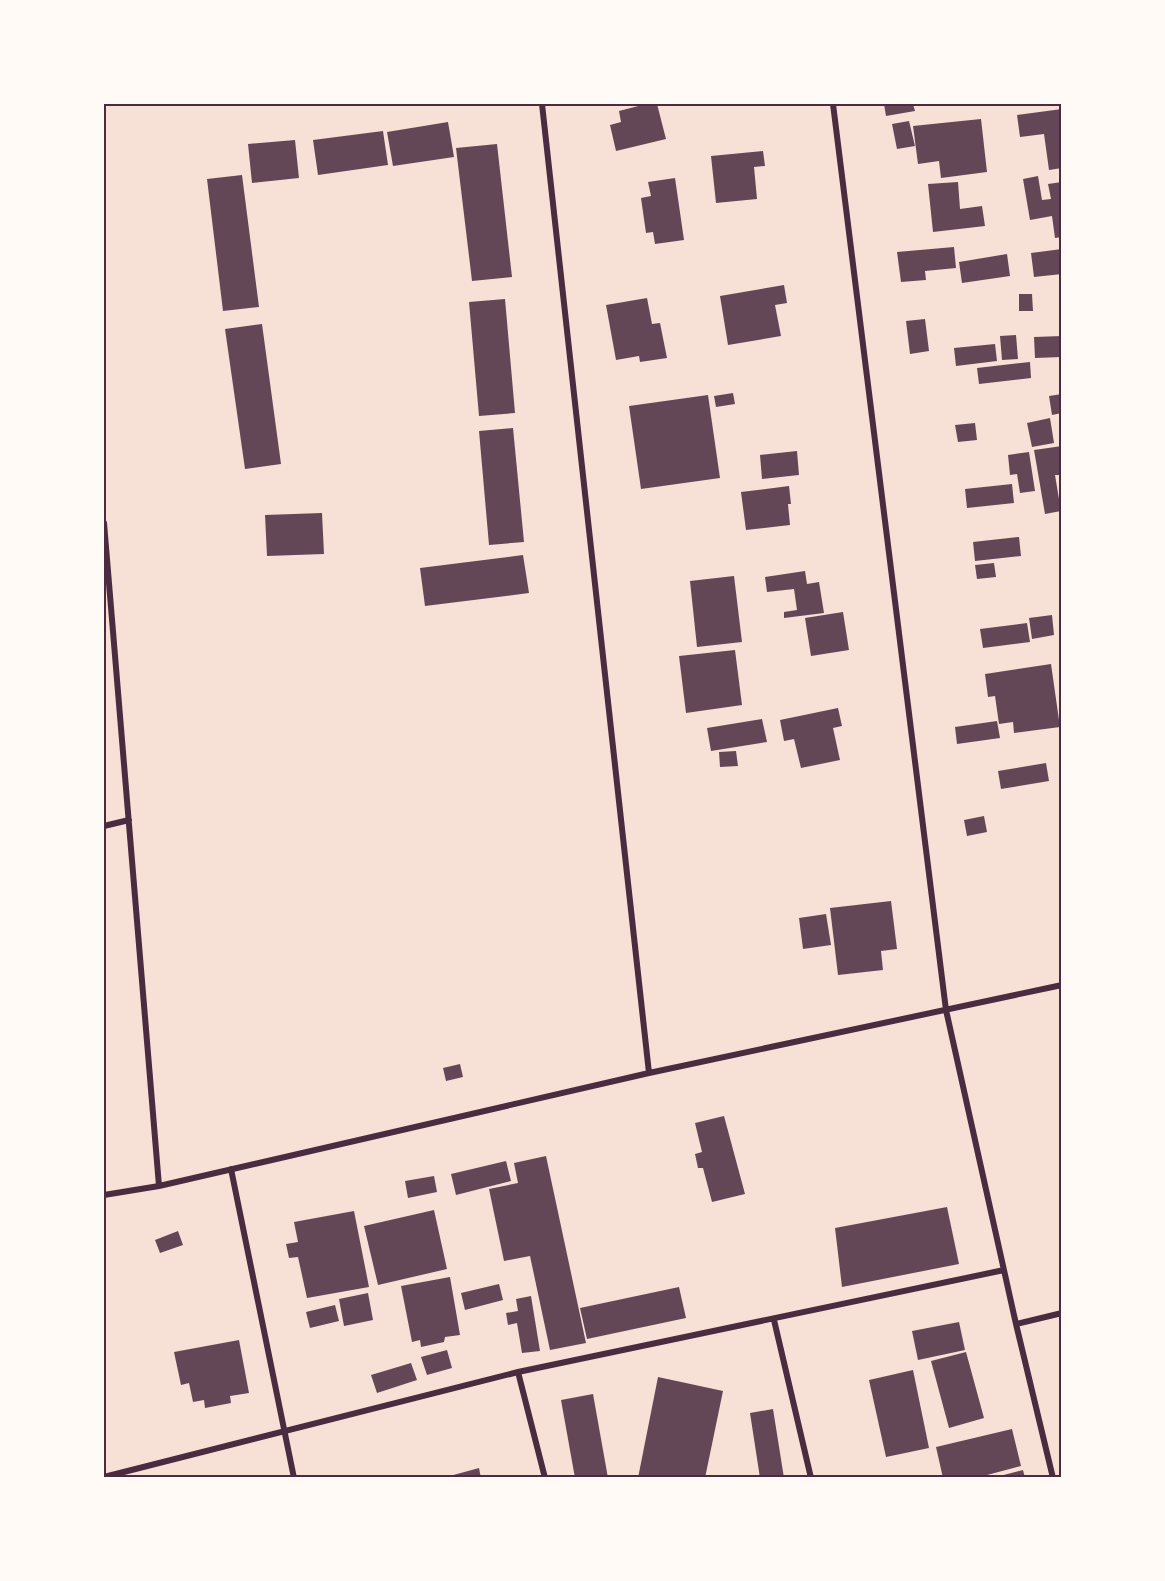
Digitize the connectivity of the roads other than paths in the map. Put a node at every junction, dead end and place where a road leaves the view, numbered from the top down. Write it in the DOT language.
graph roads {
  1 [pos="542,104"];
  2 [pos="834,104"];
  3 [pos="104,523"];
  4 [pos="129,820"];
  5 [pos="104,826"];
  6 [pos="1062,985"];
  7 [pos="946,1010"];
  8 [pos="649,1073"];
  9 [pos="231,1169"];
  10 [pos="159,1186"];
  11 [pos="104,1195"];
  12 [pos="1004,1270"];
  13 [pos="1062,1313"];
  14 [pos="774,1320"];
  15 [pos="1016,1324"];
  16 [pos="518,1372"];
  17 [pos="283,1431"];
  18 [pos="104,1477"];
  19 [pos="294,1478"];
  20 [pos="545,1478"];
  21 [pos="811,1478"];
  22 [pos="1053,1478"];
  1 -- 8 [label="street"];
  2 -- 7 [label="street"];
  3 -- 4 [label="street"];
  4 -- 5 [label="street"];
  4 -- 10 [label="street"];
  6 -- 7 [label="street"];
  7 -- 8 [label="street"];
  7 -- 12 [label="street"];
  8 -- 9 [label="street"];
  9 -- 10 [label="street"];
  9 -- 17 [label="street"];
  10 -- 11 [label="street"];
  12 -- 14 [label="street"];
  12 -- 15 [label="street"];
  13 -- 15 [label="street"];
  14 -- 16 [label="street"];
  14 -- 21 [label="street"];
  15 -- 22 [label="street"];
  16 -- 17 [label="street"];
  16 -- 20 [label="street"];
  17 -- 18 [label="street"];
  17 -- 19 [label="street"];
}
